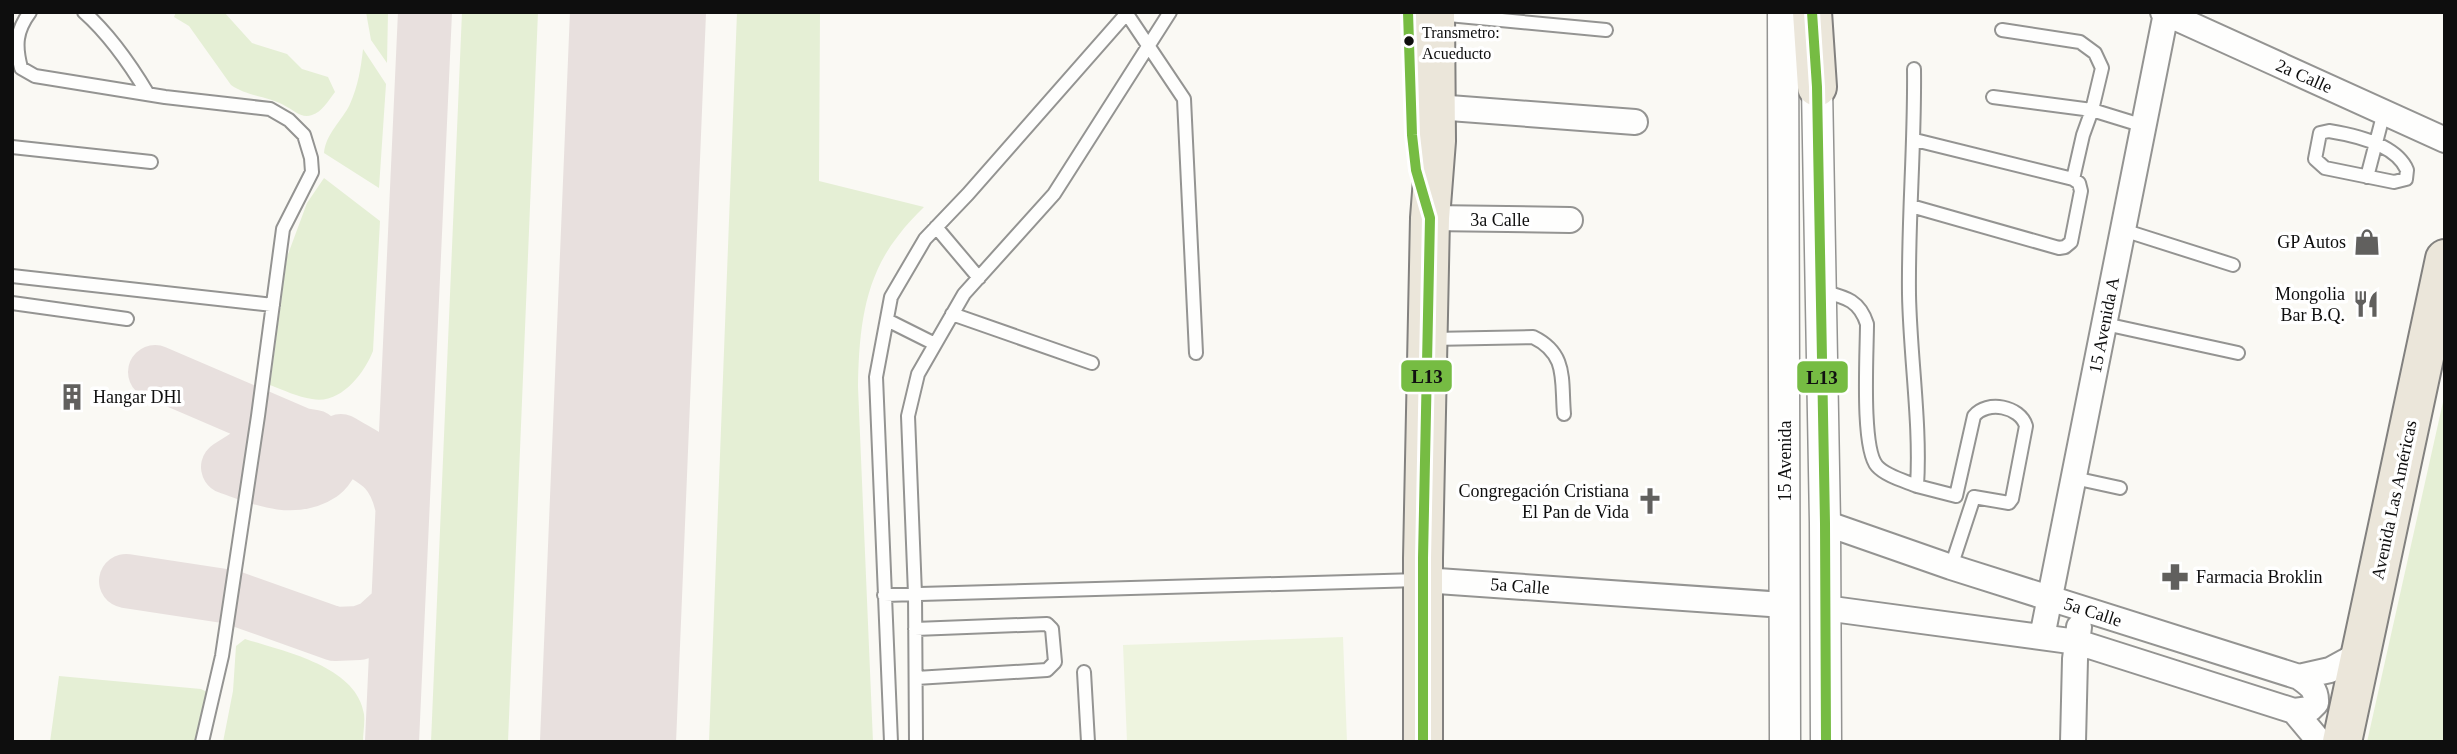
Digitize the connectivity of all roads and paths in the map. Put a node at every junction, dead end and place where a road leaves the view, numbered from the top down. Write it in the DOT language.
graph roads {
  1 [pos="30,12"];
  2 [pos="84,12"];
  3 [pos="1170,12"];
  4 [pos="1783,12"];
  5 [pos="1812,12"];
  6 [pos="1823,12"];
  7 [pos="1128,13"];
  8 [pos="1426,13"];
  9 [pos="2165,13"];
  10 [pos="1606,30"];
  11 [pos="2002,30"];
  12 [pos="1149,43"];
  13 [pos="15,61"];
  14 [pos="1914,69"];
  15 [pos="1817,87"];
  16 [pos="148,94"];
  17 [pos="1993,97"];
  18 [pos="1436,107"];
  19 [pos="2092,110"];
  20 [pos="2384,112"];
  21 [pos="1635,122"];
  22 [pos="2144,126"];
  23 [pos="2445,140"];
  24 [pos="1915,141"];
  25 [pos="2374,143"];
  26 [pos="12,147"];
  27 [pos="151,162"];
  28 [pos="2367,177"];
  29 [pos="2073,179"];
  30 [pos="1911,206"];
  31 [pos="1430,219"];
  32 [pos="1570,220"];
  33 [pos="936,227"];
  34 [pos="2123,230"];
  35 [pos="2445,259"];
  36 [pos="2233,265"];
  37 [pos="12,276"];
  38 [pos="979,278"];
  39 [pos="1821,291"];
  40 [pos="12,303"];
  41 [pos="273,305"];
  42 [pos="953,314"];
  43 [pos="127,319"];
  44 [pos="887,320"];
  45 [pos="2105,324"];
  46 [pos="1427,339"];
  47 [pos="935,344"];
  48 [pos="1196,353"];
  49 [pos="2238,353"];
  50 [pos="1092,363"];
  51 [pos="1564,415"];
  52 [pos="2074,478"];
  53 [pos="1917,486"];
  54 [pos="2120,488"];
  55 [pos="1956,496"];
  56 [pos="1974,497"];
  57 [pos="1825,523"];
  58 [pos="1951,567"];
  59 [pos="1423,580"];
  60 [pos="915,594"];
  61 [pos="884,595"];
  62 [pos="2049,598"];
  63 [pos="1785,605"];
  64 [pos="1825,608"];
  65 [pos="2082,608"];
  66 [pos="915,629"];
  67 [pos="2042,637"];
  68 [pos="2365,637"];
  69 [pos="2077,642"];
  70 [pos="1084,672"];
  71 [pos="2299,677"];
  72 [pos="916,678"];
  73 [pos="2294,711"];
  74 [pos="2342,738"];
  75 [pos="1785,741"];
  76 [pos="202,742"];
  77 [pos="891,742"];
  78 [pos="916,742"];
  79 [pos="1088,742"];
  80 [pos="1423,742"];
  81 [pos="1772,742"];
  82 [pos="1826,742"];
  83 [pos="2073,742"];
  1 -- 13 [label="lane"];
  2 -- 16 [label="lane"];
  3 -- 12 [label="lane"];
  4 -- 63 [label="street, 15 Avenida"];
  5 -- 15 [label="main road"];
  6 -- 15 [label="street"];
  7 -- 12 [label="lane"];
  7 -- 33 [label="lane"];
  8 -- 10 [label="lane"];
  8 -- 18 [label="main road"];
  8 -- 31 [label="main road"];
  9 -- 20 [label="street, 2a Calle"];
  9 -- 22 [label="street, 15 Avenida A"];
  11 -- 19 [label="lane"];
  12 -- 38 [label="lane"];
  12 -- 48 [label="lane"];
  13 -- 16 [label="lane"];
  14 -- 24 [label="lane"];
  15 -- 39 [label="street"];
  16 -- 41 [label="lane"];
  17 -- 19 [label="lane"];
  18 -- 21 [label="street"];
  18 -- 31 [label="main road"];
  19 -- 22 [label="lane"];
  19 -- 29 [label="lane"];
  20 -- 23 [label="street, 2a Calle"];
  20 -- 25 [label="lane"];
  22 -- 34 [label="street, 15 Avenida A"];
  24 -- 29 [label="lane"];
  24 -- 30 [label="lane"];
  25 -- 28 [label="lane"];
  25 -- 28 [label="lane"];
  25 -- 28 [label="lane"];
  26 -- 27 [label="lane"];
  29 -- 30 [label="lane"];
  30 -- 53 [label="lane"];
  31 -- 32 [label="street, 3a Calle"];
  31 -- 46 [label="main road"];
  33 -- 38 [label="lane"];
  33 -- 44 [label="lane"];
  34 -- 36 [label="lane"];
  34 -- 45 [label="street, 15 Avenida A"];
  35 -- 68 [label="main road, Avenida Las Américas"];
  37 -- 41 [label="lane"];
  38 -- 42 [label="lane"];
  39 -- 53 [label="lane"];
  39 -- 57 [label="street"];
  40 -- 43 [label="lane"];
  41 -- 76 [label="lane"];
  42 -- 47 [label="lane"];
  42 -- 50 [label="lane"];
  44 -- 47 [label="lane"];
  44 -- 61 [label="lane"];
  45 -- 49 [label="lane"];
  45 -- 52 [label="street, 15 Avenida A"];
  46 -- 51 [label="lane"];
  46 -- 59 [label="main road"];
  47 -- 60 [label="lane"];
  52 -- 54 [label="lane"];
  52 -- 62 [label="street, 15 Avenida A"];
  53 -- 55 [label="lane"];
  55 -- 56 [label="lane"];
  55 -- 56 [label="lane"];
  56 -- 58 [label="lane"];
  57 -- 58 [label="street, 5a Calle"];
  57 -- 64 [label="street"];
  58 -- 62 [label="street, 5a Calle"];
  59 -- 60 [label="lane"];
  59 -- 63 [label="street, 5a Calle"];
  59 -- 80 [label="main road"];
  60 -- 61 [label="lane"];
  60 -- 66 [label="lane"];
  61 -- 77 [label="lane"];
  62 -- 65 [label="street, 5a Calle"];
  62 -- 67 [label="street, 15 Avenida A"];
  63 -- 75 [label="street, 15 Avenida"];
  64 -- 67 [label="street, 5a Calle"];
  64 -- 82 [label="street"];
  65 -- 69 [label="street"];
  65 -- 71 [label="street, 5a Calle"];
  66 -- 72 [label="lane"];
  66 -- 72 [label="lane"];
  67 -- 69 [label="street, 5a Calle"];
  68 -- 71 [label="street"];
  68 -- 74 [label="main road, Avenida Las Américas"];
  69 -- 73 [label="street, 5a Calle"];
  69 -- 83 [label="street"];
  70 -- 79 [label="lane"];
  71 -- 73 [label="street"];
  72 -- 78 [label="lane"];
  73 -- 74 [label="street"];
  75 -- 81 [label="lane"];
}
